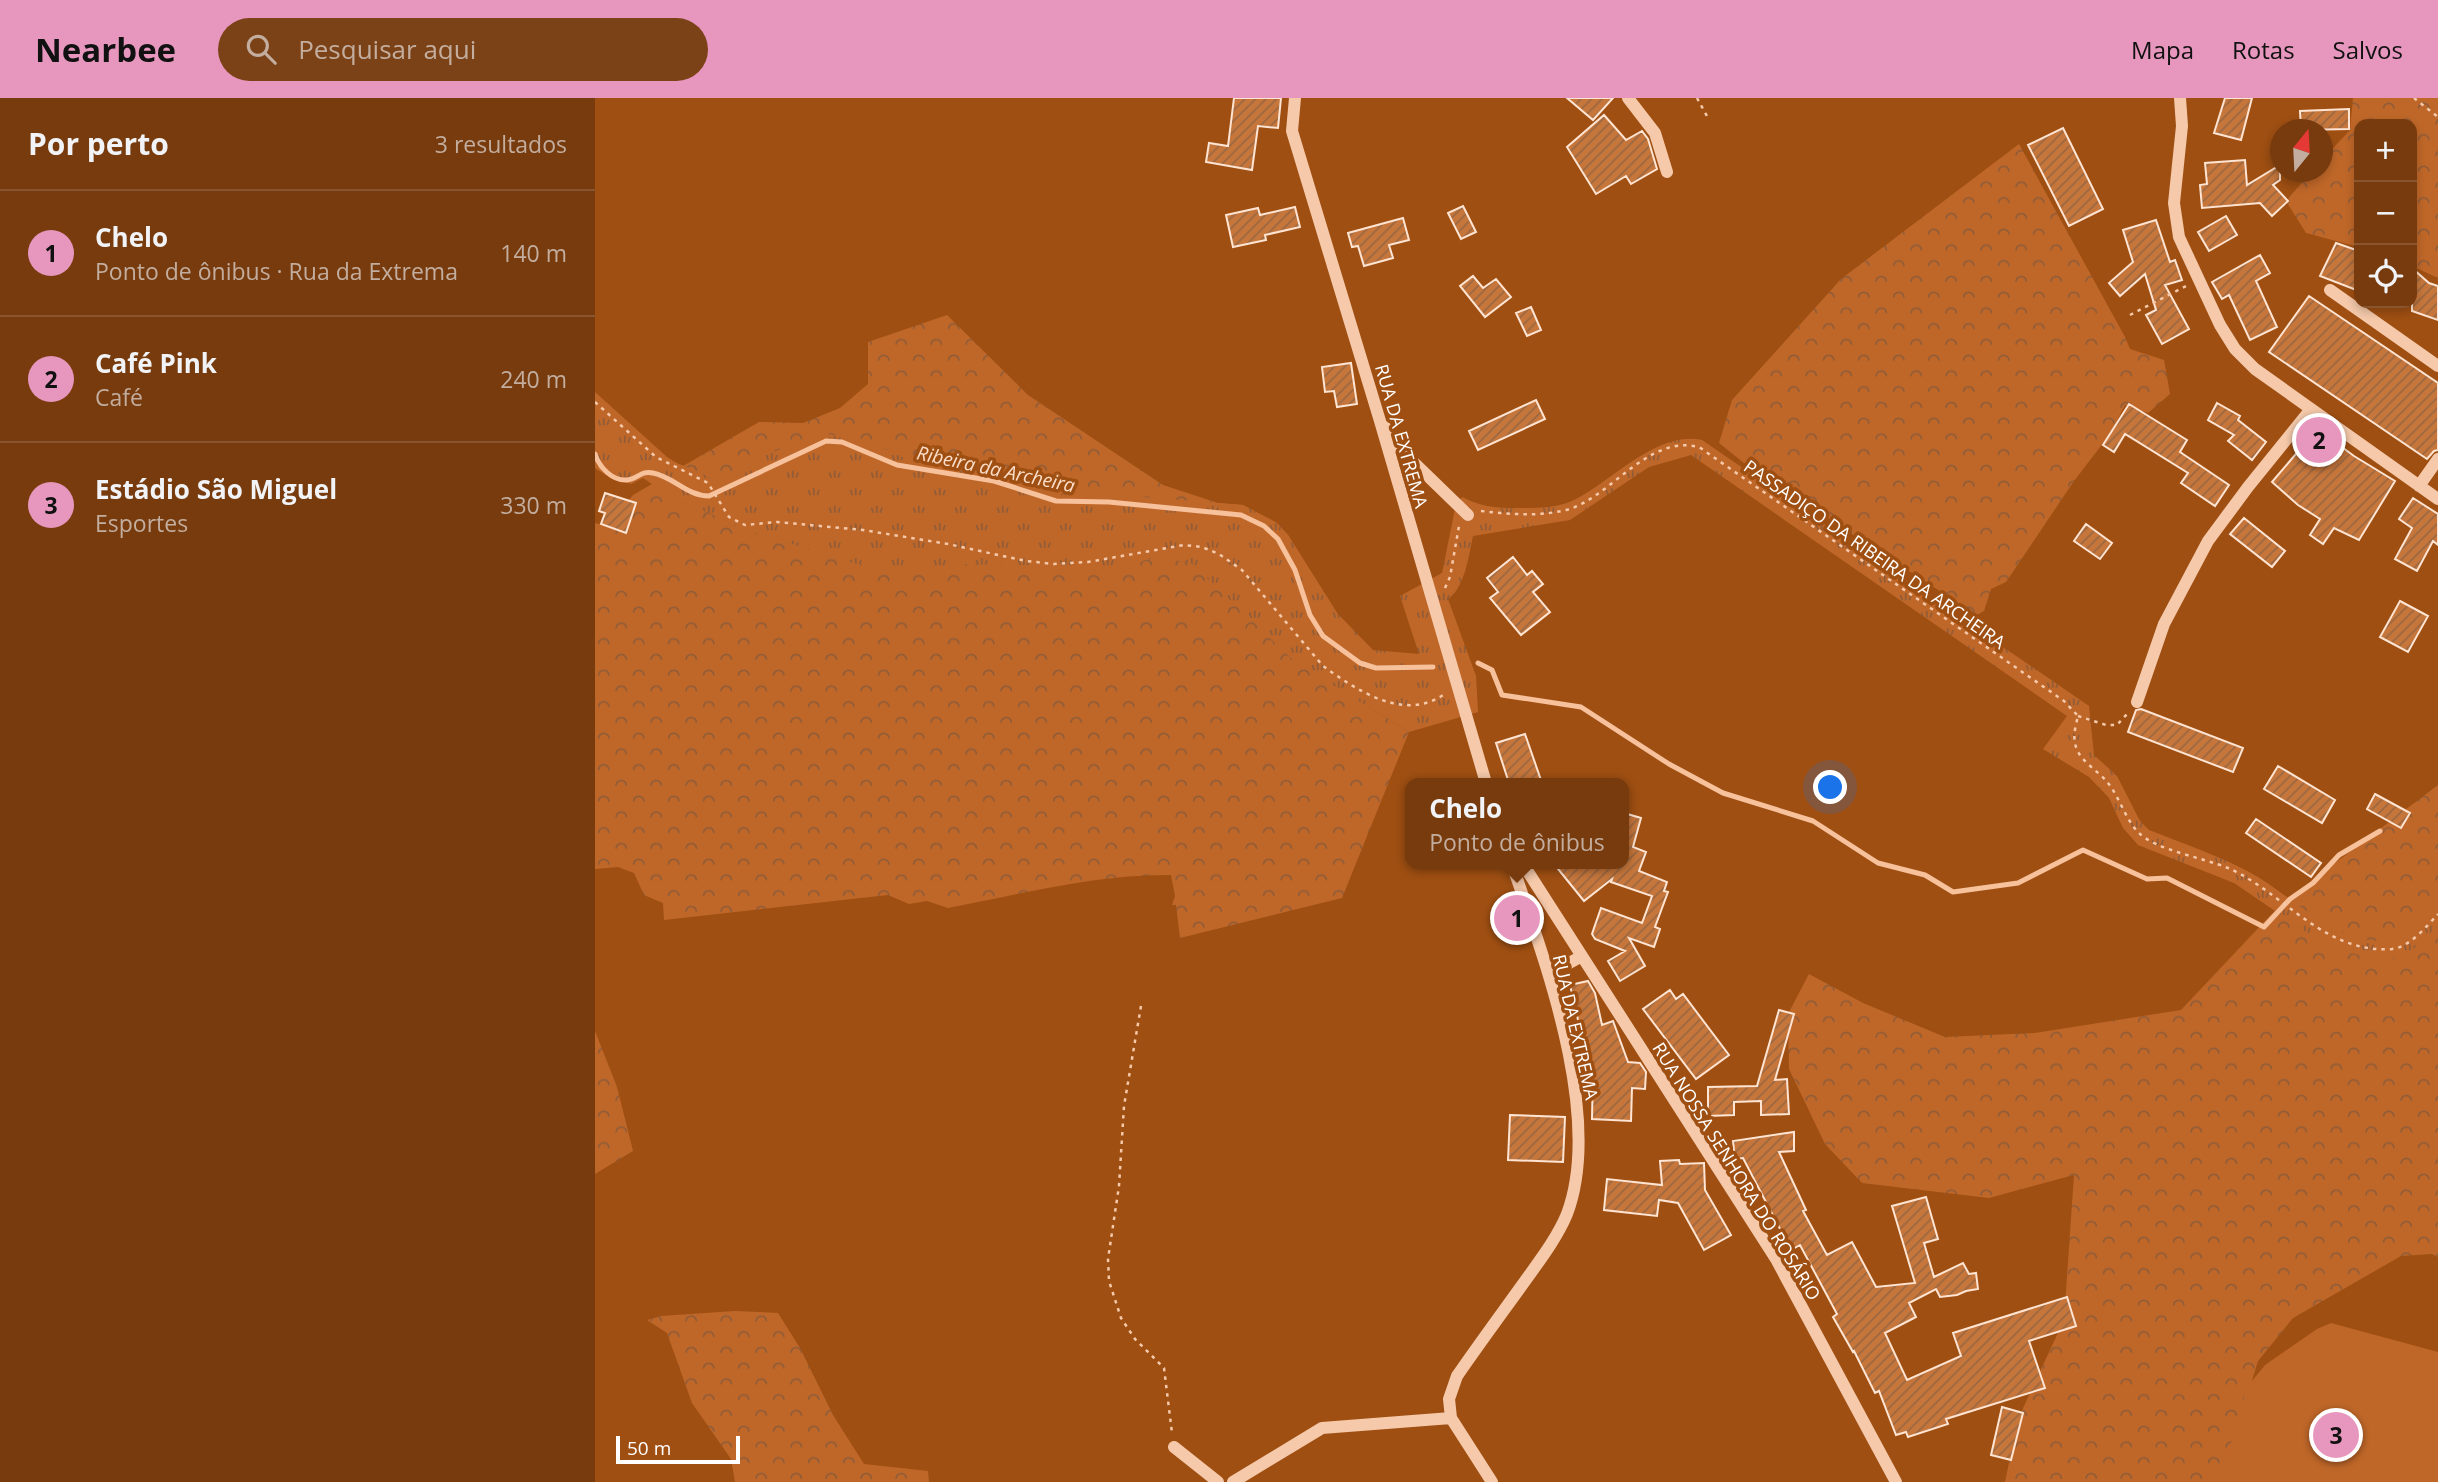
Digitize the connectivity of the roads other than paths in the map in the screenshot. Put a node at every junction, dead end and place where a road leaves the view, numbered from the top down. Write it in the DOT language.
graph roads {
  1 [pos="1296,98"];
  2 [pos="1628,98"];
  3 [pos="2180,98"];
  4 [pos="1667,172"];
  5 [pos="2330,290"];
  6 [pos="2438,366"];
  7 [pos="2311,409"];
  8 [pos="1380,421"];
  9 [pos="2438,459"];
  10 [pos="2419,486"];
  11 [pos="2438,499"];
  12 [pos="1468,515"];
  13 [pos="2137,702"];
  14 [pos="1485,778"];
  15 [pos="1514,869"];
  16 [pos="1526,869"];
  17 [pos="1582,956"];
  18 [pos="1549,974"];
  19 [pos="1451,1418"];
  20 [pos="1174,1447"];
  21 [pos="1485,1480"];
  22 [pos="1218,1482"];
  23 [pos="1233,1482"];
  24 [pos="1896,1482"];
  1 -- 8 [label="street, RUA DA EXTREMA"];
  2 -- 4 [label="street"];
  3 -- 7 [label="street"];
  5 -- 6 [label="street"];
  7 -- 10 [label="street"];
  7 -- 13 [label="street"];
  8 -- 12 [label="street"];
  8 -- 14 [label="street, RUA DA EXTREMA"];
  9 -- 10 [label="street"];
  10 -- 11 [label="street"];
  15 -- 18 [label="street, RUA DA EXTREMA"];
  16 -- 17 [label="street, RUA NOSSA SENHORA DO ROSÁRIO"];
  17 -- 18 [label="street"];
  17 -- 24 [label="street, RUA NOSSA SENHORA DO ROSÁRIO"];
  18 -- 19 [label="street, RUA DA EXTREMA"];
  19 -- 21 [label="street"];
  19 -- 23 [label="street"];
  20 -- 22 [label="street"];
}
